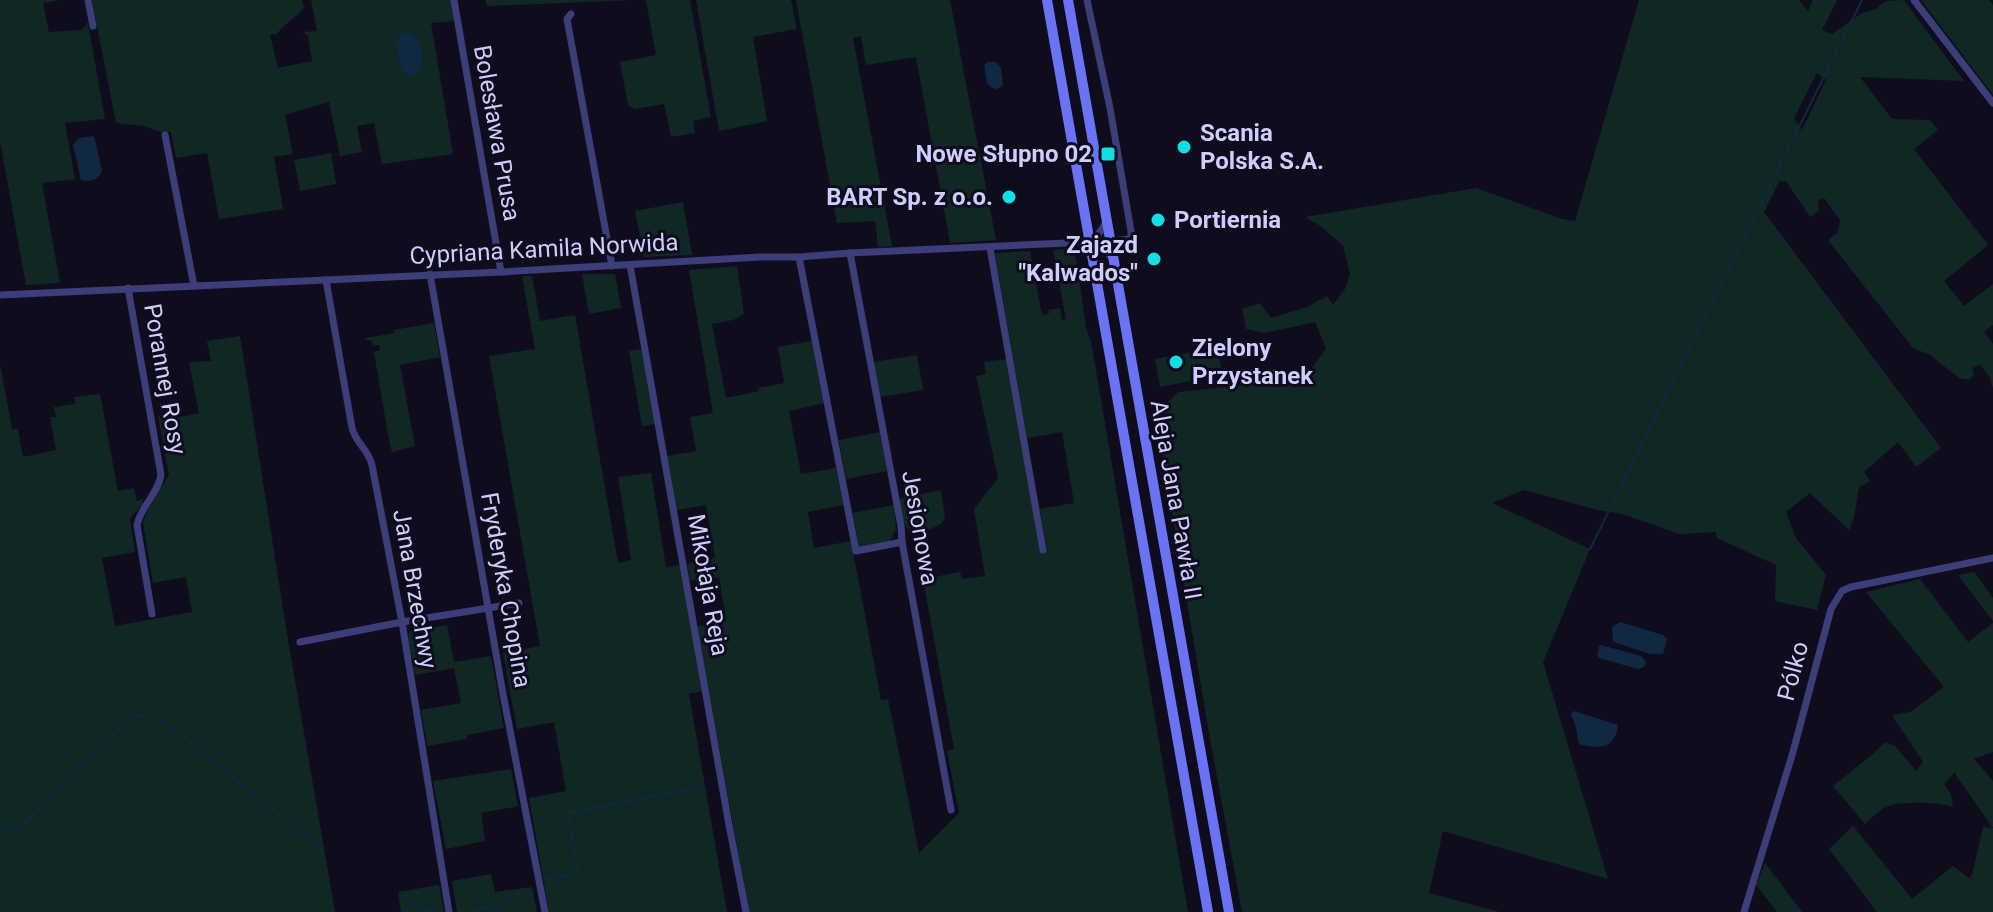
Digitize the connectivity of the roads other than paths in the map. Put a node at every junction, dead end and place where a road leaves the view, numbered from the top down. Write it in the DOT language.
graph roads {
  1 [pos="88,0"];
  2 [pos="454,0"];
  3 [pos="1047,0"];
  4 [pos="1068,0"];
  5 [pos="1087,0"];
  6 [pos="1914,0"];
  7 [pos="571,14"];
  8 [pos="93,26"];
  9 [pos="1993,103"];
  10 [pos="165,135"];
  11 [pos="1107,221"];
  12 [pos="1110,241"];
  13 [pos="1089,242"];
  14 [pos="990,248"];
  15 [pos="850,253"];
  16 [pos="799,257"];
  17 [pos="1113,260"];
  18 [pos="630,265"];
  19 [pos="612,266"];
  20 [pos="501,272"];
  21 [pos="430,274"];
  22 [pos="326,280"];
  23 [pos="194,286"];
  24 [pos="128,288"];
  25 [pos="0,295"];
  26 [pos="902,542"];
  27 [pos="1043,550"];
  28 [pos="1993,558"];
  29 [pos="519,603"];
  30 [pos="489,608"];
  31 [pos="152,614"];
  32 [pos="402,622"];
  33 [pos="300,642"];
  34 [pos="951,810"];
  35 [pos="449,912"];
  36 [pos="545,912"];
  37 [pos="746,912"];
  38 [pos="1208,912"];
  39 [pos="1229,912"];
  40 [pos="1744,912"];
  1 -- 8 [label="street"];
  2 -- 20 [label="street, Bolesława Prusa"];
  3 -- 13 [label="main road, Aleja Jana Pawła II"];
  4 -- 11 [label="main road, Aleja Jana Pawła II"];
  5 -- 12 [label="street"];
  6 -- 9 [label="street"];
  7 -- 19 [label="street"];
  10 -- 23 [label="street"];
  11 -- 12 [label="main road, Aleja Jana Pawła II"];
  11 -- 13 [label="street"];
  12 -- 17 [label="main road, Aleja Jana Pawła II"];
  13 -- 14 [label="street, Cypriana Kamila Norwida"];
  13 -- 17 [label="street"];
  13 -- 38 [label="main road, Aleja Jana Pawła II"];
  14 -- 15 [label="street, Cypriana Kamila Norwida"];
  14 -- 27 [label="street"];
  15 -- 16 [label="street, Cypriana Kamila Norwida"];
  15 -- 26 [label="street, Jesionowa"];
  16 -- 18 [label="street, Cypriana Kamila Norwida"];
  16 -- 26 [label="street"];
  17 -- 39 [label="main road, Aleja Jana Pawła II"];
  18 -- 19 [label="street, Cypriana Kamila Norwida"];
  18 -- 37 [label="street, Mikołaja Reja"];
  19 -- 20 [label="street, Cypriana Kamila Norwida"];
  20 -- 21 [label="street, Cypriana Kamila Norwida"];
  21 -- 22 [label="street, Cypriana Kamila Norwida"];
  21 -- 30 [label="street, Fryderyka Chopina"];
  22 -- 23 [label="street, Cypriana Kamila Norwida"];
  22 -- 32 [label="street, Jana Brzechwy"];
  23 -- 24 [label="street, Cypriana Kamila Norwida"];
  24 -- 25 [label="street, Cypriana Kamila Norwida"];
  24 -- 31 [label="street, Porannej Rosy"];
  26 -- 34 [label="street, Jesionowa"];
  28 -- 40 [label="street, Pólko"];
  29 -- 30 [label="street"];
  30 -- 32 [label="street"];
  30 -- 36 [label="street, Fryderyka Chopina"];
  32 -- 33 [label="street"];
  32 -- 35 [label="street, Jana Brzechwy"];
}
